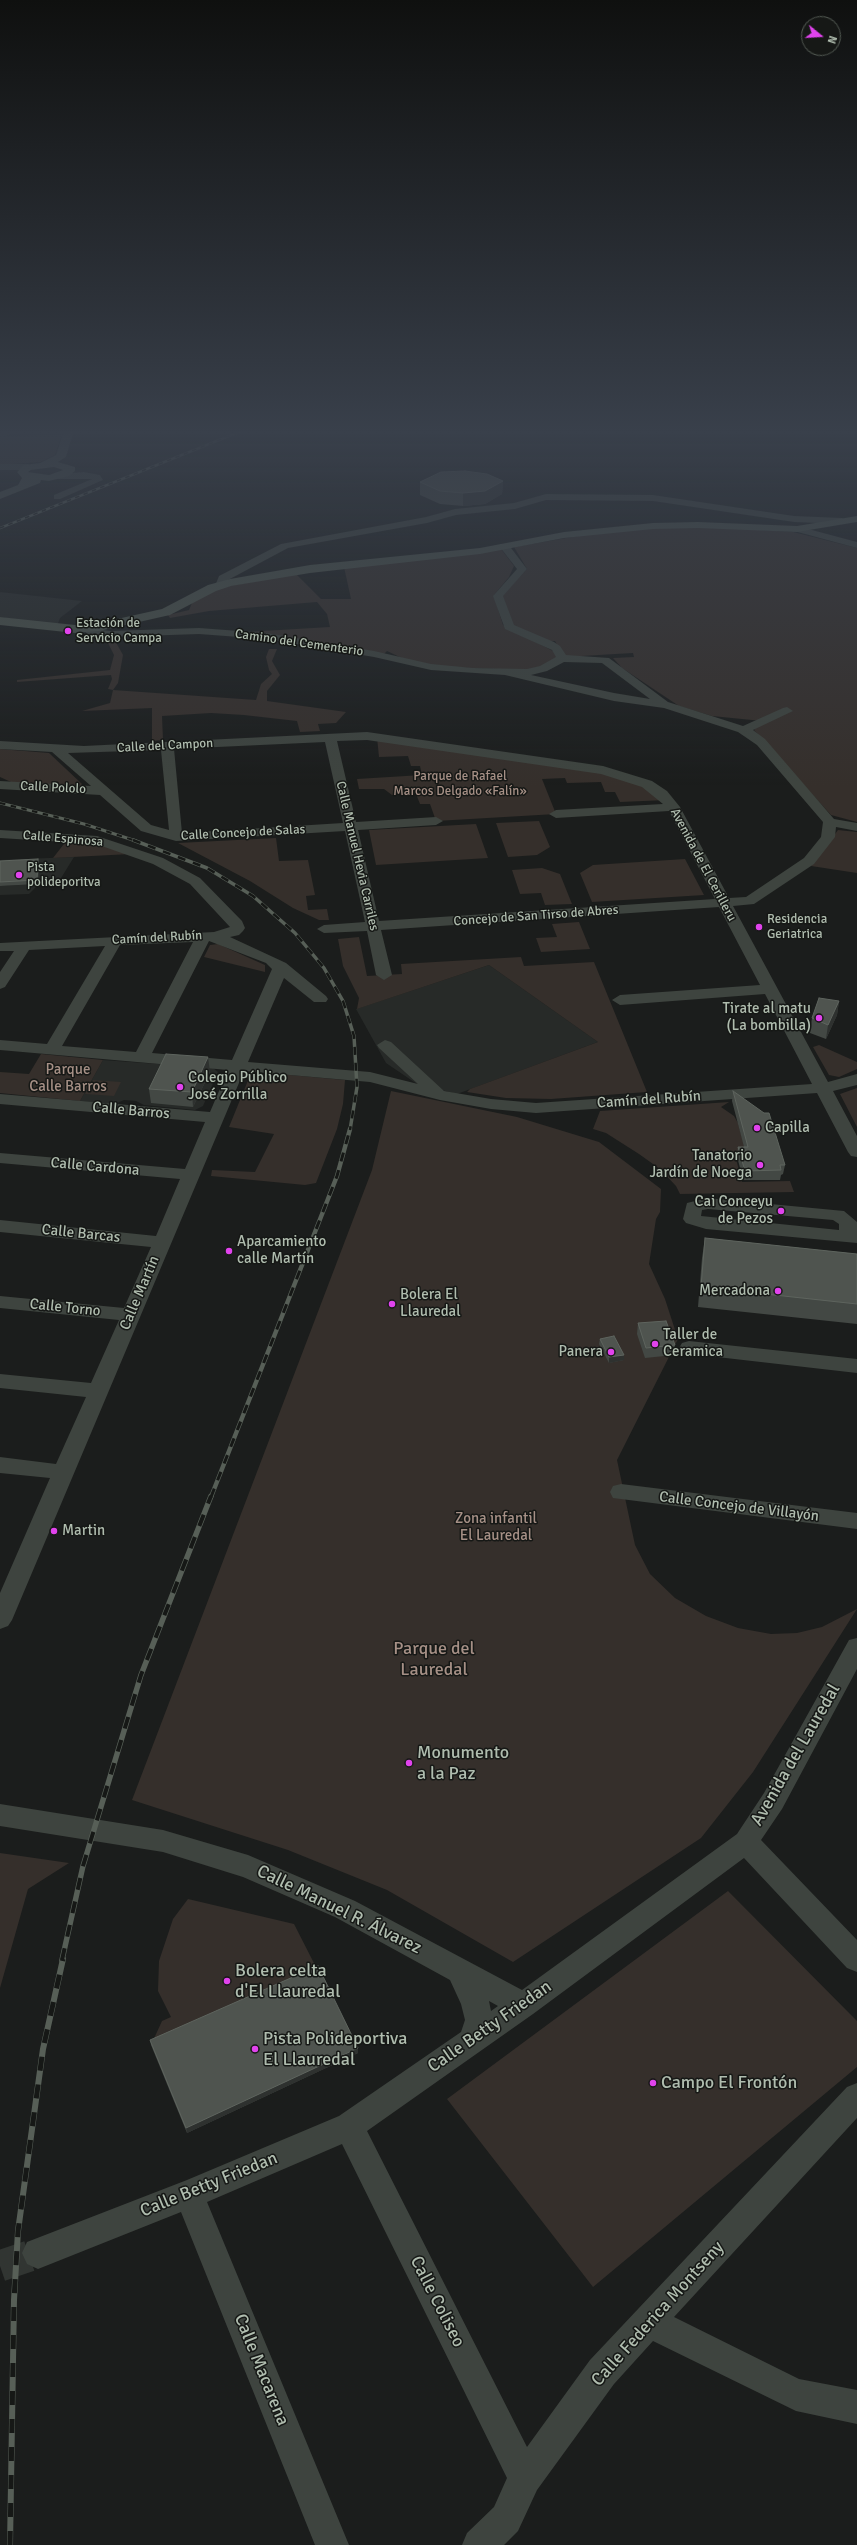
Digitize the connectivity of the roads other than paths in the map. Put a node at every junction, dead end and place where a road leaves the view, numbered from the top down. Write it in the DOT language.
graph roads {
  1 [pos="280,549"];
  2 [pos="487,549"];
  3 [pos="507,549"];
  4 [pos="220,586"];
  5 [pos="2,621"];
  6 [pos="88,629"];
  7 [pos="562,658"];
  8 [pos="509,673"];
  9 [pos="666,705"];
  10 [pos="787,711"];
  11 [pos="743,730"];
  12 [pos="330,737"];
  13 [pos="0,745"];
  14 [pos="167,746"];
  15 [pos="56,749"];
  16 [pos="84,750"];
  17 [pos="71,763"];
  18 [pos="0,785"];
  19 [pos="106,791"];
  20 [pos="674,807"];
  21 [pos="556,814"];
  22 [pos="436,821"];
  23 [pos="174,822"];
  24 [pos="830,822"];
  25 [pos="351,826"];
  26 [pos="857,827"];
  27 [pos="146,828"];
  28 [pos="4,834"];
  29 [pos="176,837"];
  30 [pos="725,904"];
  31 [pos="372,926"];
  32 [pos="324,929"];
  33 [pos="209,936"];
  34 [pos="116,940"];
  35 [pos="25,945"];
  36 [pos="0,947"];
  37 [pos="281,966"];
  38 [pos="384,976"];
  39 [pos="0,984"];
  40 [pos="770,990"];
  41 [pos="320,999"];
  42 [pos="620,1000"];
  43 [pos="0,1044"];
  44 [pos="385,1045"];
  45 [pos="52,1049"];
  46 [pos="142,1057"];
  47 [pos="237,1065"];
  48 [pos="857,1079"];
  49 [pos="823,1088"];
  50 [pos="440,1095"];
  51 [pos="0,1099"];
  52 [pos="214,1118"];
  53 [pos="857,1152"];
  54 [pos="0,1158"];
  55 [pos="190,1175"];
  56 [pos="0,1226"];
  57 [pos="853,1237"];
  58 [pos="162,1242"];
  59 [pos="0,1302"];
  60 [pos="130,1315"];
  61 [pos="689,1348"];
  62 [pos="857,1366"];
  63 [pos="0,1381"];
  64 [pos="98,1391"];
  65 [pos="0,1465"];
  66 [pos="64,1472"];
  67 [pos="621,1492"];
  68 [pos="857,1521"];
  69 [pos="0,1620"];
  70 [pos="857,1647"];
  71 [pos="1,1815"];
  72 [pos="746,1842"];
  73 [pos="857,1959"];
  74 [pos="459,1970"];
  75 [pos="523,2005"];
  76 [pos="472,2040"];
  77 [pos="857,2097"];
  78 [pos="349,2126"];
  79 [pos="189,2194"];
  80 [pos="38,2253"];
  81 [pos="649,2322"];
  82 [pos="857,2407"];
  83 [pos="525,2478"];
  84 [pos="332,2545"];
  85 [pos="479,2545"];
  1 -- 4 [label="street"];
  2 -- 4 [label="street"];
  3 -- 7 [label="street"];
  4 -- 6 [label="street"];
  5 -- 6 [label="street"];
  6 -- 8 [label="street, Camino del Cementerio"];
  7 -- 8 [label="street, Camino del Cementerio"];
  7 -- 9 [label="street, Camino del Cementerio"];
  8 -- 9 [label="street, Camino del Cementerio"];
  9 -- 11 [label="street, Camino del Cementerio"];
  10 -- 11 [label="street"];
  11 -- 24 [label="street, Camino del Cementerio"];
  12 -- 14 [label="street, Calle del Campon"];
  12 -- 20 [label="street, Avenida de El Cerilleru"];
  12 -- 25 [label="street, Calle Manuel Hevia Carriles"];
  13 -- 15 [label="street, Calle del Campon"];
  14 -- 16 [label="street, Calle del Campon"];
  14 -- 23 [label="street"];
  15 -- 16 [label="street, Calle del Campon"];
  15 -- 17 [label="street, Calle Concejo de Salas"];
  16 -- 17 [label="street"];
  17 -- 19 [label="street, Calle Concejo de Salas"];
  18 -- 19 [label="street, Calle Pololo"];
  19 -- 27 [label="street, Calle Concejo de Salas"];
  20 -- 21 [label="street"];
  20 -- 30 [label="street, Avenida de El Cerilleru"];
  22 -- 25 [label="street, Calle Concejo de Salas"];
  23 -- 27 [label="street"];
  23 -- 29 [label="street"];
  24 -- 26 [label="street"];
  24 -- 30 [label="street, Concejo de San Tirso de Abres"];
  25 -- 29 [label="street, Calle Concejo de Salas"];
  25 -- 31 [label="street, Calle Manuel Hevia Carriles"];
  27 -- 29 [label="street, Calle Concejo de Salas"];
  28 -- 33 [label="street, Calle Espinosa"];
  30 -- 31 [label="street, Concejo de San Tirso de Abres"];
  30 -- 40 [label="street, Avenida de El Cerilleru"];
  31 -- 32 [label="street, Concejo de San Tirso de Abres"];
  31 -- 38 [label="street, Calle Manuel Hevia Carriles"];
  33 -- 34 [label="street, Camín del Rubín"];
  33 -- 37 [label="street, Camín del Rubín"];
  33 -- 46 [label="street"];
  34 -- 35 [label="street, Camín del Rubín"];
  34 -- 45 [label="street"];
  35 -- 36 [label="street, Camín del Rubín"];
  35 -- 39 [label="street"];
  37 -- 41 [label="street, Camín del Rubín"];
  37 -- 47 [label="street, Calle Martín"];
  40 -- 42 [label="street"];
  40 -- 49 [label="street, Avenida de El Cerilleru"];
  43 -- 45 [label="street, Camín del Rubín"];
  44 -- 50 [label="street"];
  45 -- 46 [label="street, Camín del Rubín"];
  46 -- 47 [label="street, Camín del Rubín"];
  47 -- 50 [label="street, Camín del Rubín"];
  47 -- 52 [label="street, Calle Martín"];
  48 -- 49 [label="street, Camín del Rubín"];
  49 -- 50 [label="street, Camín del Rubín"];
  49 -- 53 [label="street"];
  51 -- 52 [label="street, Calle Barros"];
  52 -- 55 [label="street, Calle Martín"];
  54 -- 55 [label="street, Calle Cardona"];
  55 -- 58 [label="street, Calle Martín"];
  56 -- 58 [label="street, Calle Barcas"];
  57 -- 57 [label="street"];
  58 -- 60 [label="street, Calle Martín"];
  59 -- 60 [label="street, Calle Torno"];
  60 -- 64 [label="street, Calle Martín"];
  61 -- 62 [label="street"];
  63 -- 64 [label="street"];
  64 -- 66 [label="street, Calle Martín"];
  65 -- 66 [label="street"];
  66 -- 69 [label="street, Calle Martín"];
  67 -- 68 [label="street, Calle Concejo de Villayón"];
  70 -- 72 [label="street, Avenida del Lauredal"];
  71 -- 74 [label="street, Calle Manuel R. Álvarez"];
  72 -- 73 [label="street"];
  72 -- 75 [label="street, Calle Betty Friedan"];
  74 -- 75 [label="street, Calle Manuel R. Álvarez"];
  74 -- 76 [label="street"];
  75 -- 76 [label="street, Calle Betty Friedan"];
  76 -- 78 [label="street, Calle Betty Friedan"];
  77 -- 81 [label="street, Calle Federica Montseny"];
  78 -- 79 [label="street, Calle Betty Friedan"];
  78 -- 83 [label="street, Calle Coliseo"];
  79 -- 80 [label="street, Calle Betty Friedan"];
  79 -- 84 [label="street, Calle Macarena"];
  81 -- 82 [label="street"];
  81 -- 83 [label="street, Calle Federica Montseny"];
  83 -- 85 [label="street, Calle Federica Montseny"];
}
